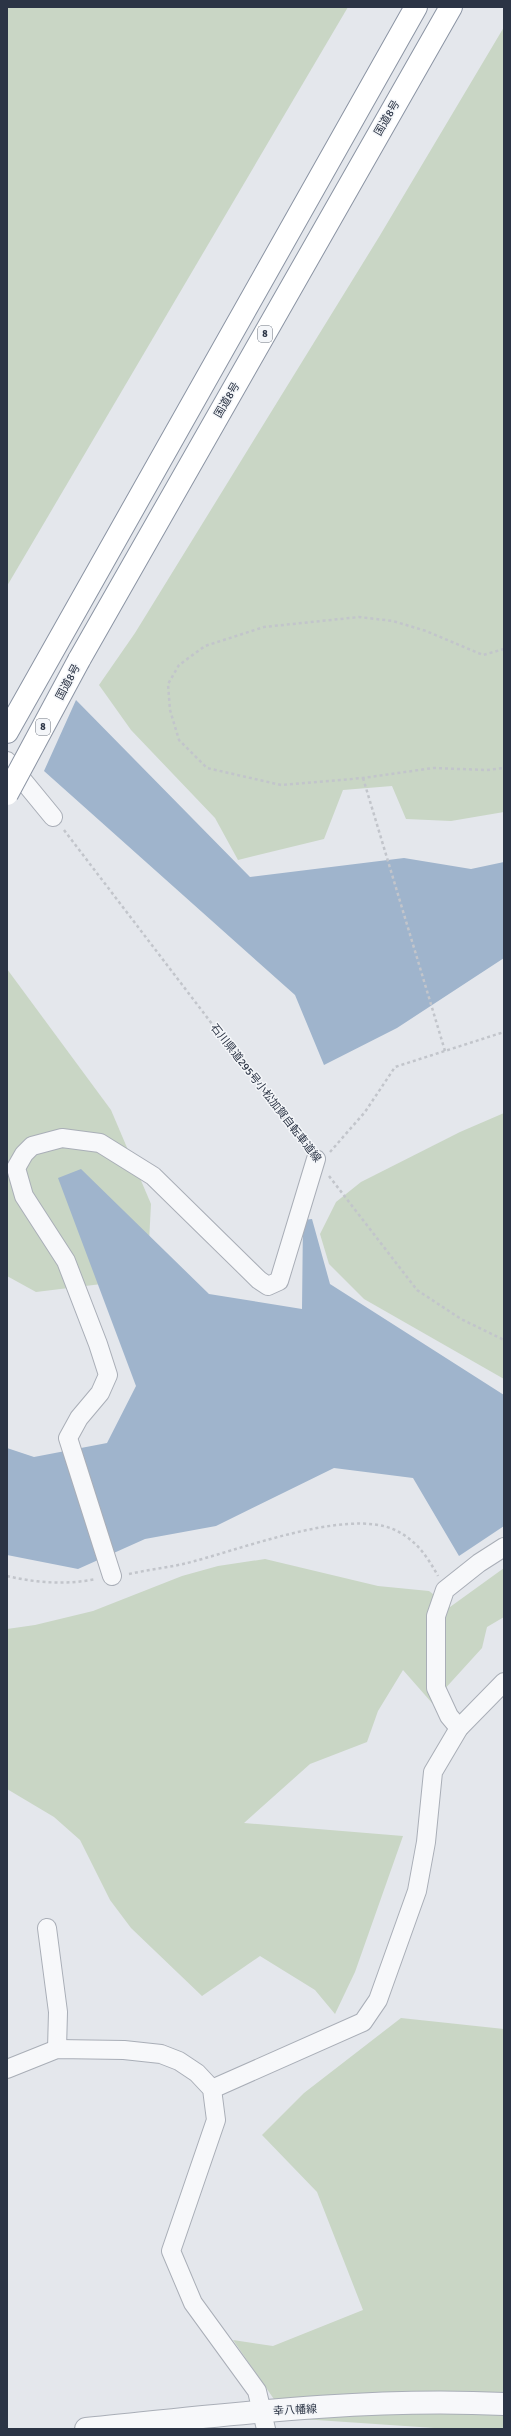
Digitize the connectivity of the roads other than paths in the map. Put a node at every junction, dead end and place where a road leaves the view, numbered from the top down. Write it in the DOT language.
graph roads {
  1 [pos="416,7"];
  2 [pos="450,7"];
  3 [pos="7,732"];
  4 [pos="7,762"];
  5 [pos="7,794"];
  6 [pos="54,817"];
  7 [pos="318,1161"];
  8 [pos="504,1547"];
  9 [pos="111,1570"];
  10 [pos="504,1682"];
  11 [pos="460,1728"];
  12 [pos="47,1928"];
  13 [pos="57,2049"];
  14 [pos="7,2069"];
  15 [pos="212,2089"];
  16 [pos="504,2404"];
  17 [pos="265,2420"];
  18 [pos="86,2429"];
  1 -- 3 [label="highway"];
  2 -- 5 [label="highway, 国道8号 / 8, bridge"];
  4 -- 6 [label="street"];
  7 -- 9 [label="street"];
  8 -- 11 [label="street"];
  10 -- 11 [label="street"];
  11 -- 15 [label="street"];
  12 -- 13 [label="street"];
  13 -- 14 [label="street"];
  13 -- 15 [label="street"];
  15 -- 17 [label="street"];
  16 -- 17 [label="street, 幸八幡線"];
  17 -- 18 [label="street, 幸八幡線"];
}
